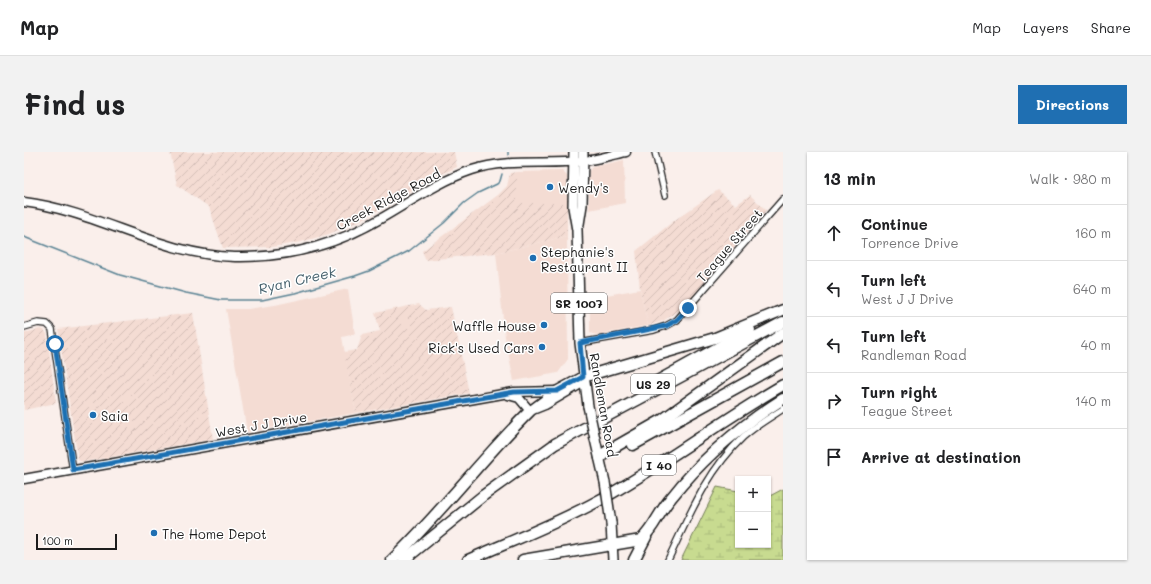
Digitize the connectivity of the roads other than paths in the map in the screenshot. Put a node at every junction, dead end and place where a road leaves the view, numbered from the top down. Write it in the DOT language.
graph roads {
  1 [pos="626,152"];
  2 [pos="654,152"];
  3 [pos="578,157"];
  4 [pos="665,195"];
  5 [pos="783,199"];
  6 [pos="24,202"];
  7 [pos="783,310"];
  8 [pos="783,322"];
  9 [pos="24,327"];
  10 [pos="783,333"];
  11 [pos="580,343"];
  12 [pos="783,362"];
  13 [pos="584,379"];
  14 [pos="781,386"];
  15 [pos="557,391"];
  16 [pos="504,395"];
  17 [pos="783,399"];
  18 [pos="783,409"];
  19 [pos="530,411"];
  20 [pos="604,416"];
  21 [pos="600,458"];
  22 [pos="73,470"];
  23 [pos="24,479"];
  24 [pos="649,533"];
  25 [pos="612,546"];
  26 [pos="392,560"];
  27 [pos="404,560"];
  28 [pos="468,560"];
  29 [pos="523,560"];
  30 [pos="613,560"];
  31 [pos="634,560"];
  32 [pos="668,560"];
  1 -- 3 [label="street, Creek Ridge Road"];
  2 -- 4 [label="street"];
  3 -- 6 [label="street, Creek Ridge Road"];
  3 -- 11 [label="main road, Randleman Road / SR 1007"];
  5 -- 11 [label="street, Teague Street"];
  7 -- 13 [label="highway"];
  7 -- 20 [label="highway, US 29"];
  8 -- 20 [label="highway"];
  9 -- 22 [label="street"];
  10 -- 21 [label="highway"];
  11 -- 13 [label="main road, Randleman Road / SR 1007"];
  12 -- 21 [label="highway"];
  13 -- 15 [label="main road, West J J Drive"];
  13 -- 19 [label="street"];
  13 -- 21 [label="main road, Randleman Road / SR 1007, bridge"];
  14 -- 28 [label="highway, I 40"];
  15 -- 16 [label="street, West J J Drive"];
  15 -- 19 [label="main road, West J J Drive"];
  16 -- 19 [label="street"];
  16 -- 22 [label="street, West J J Drive"];
  17 -- 24 [label="highway"];
  18 -- 32 [label="street"];
  19 -- 26 [label="highway"];
  20 -- 27 [label="highway"];
  21 -- 25 [label="main road, Randleman Road, bridge"];
  22 -- 23 [label="street, West J J Drive"];
  24 -- 25 [label="highway"];
  24 -- 31 [label="highway"];
  25 -- 29 [label="highway"];
  25 -- 30 [label="main road, Randleman Road"];
}
